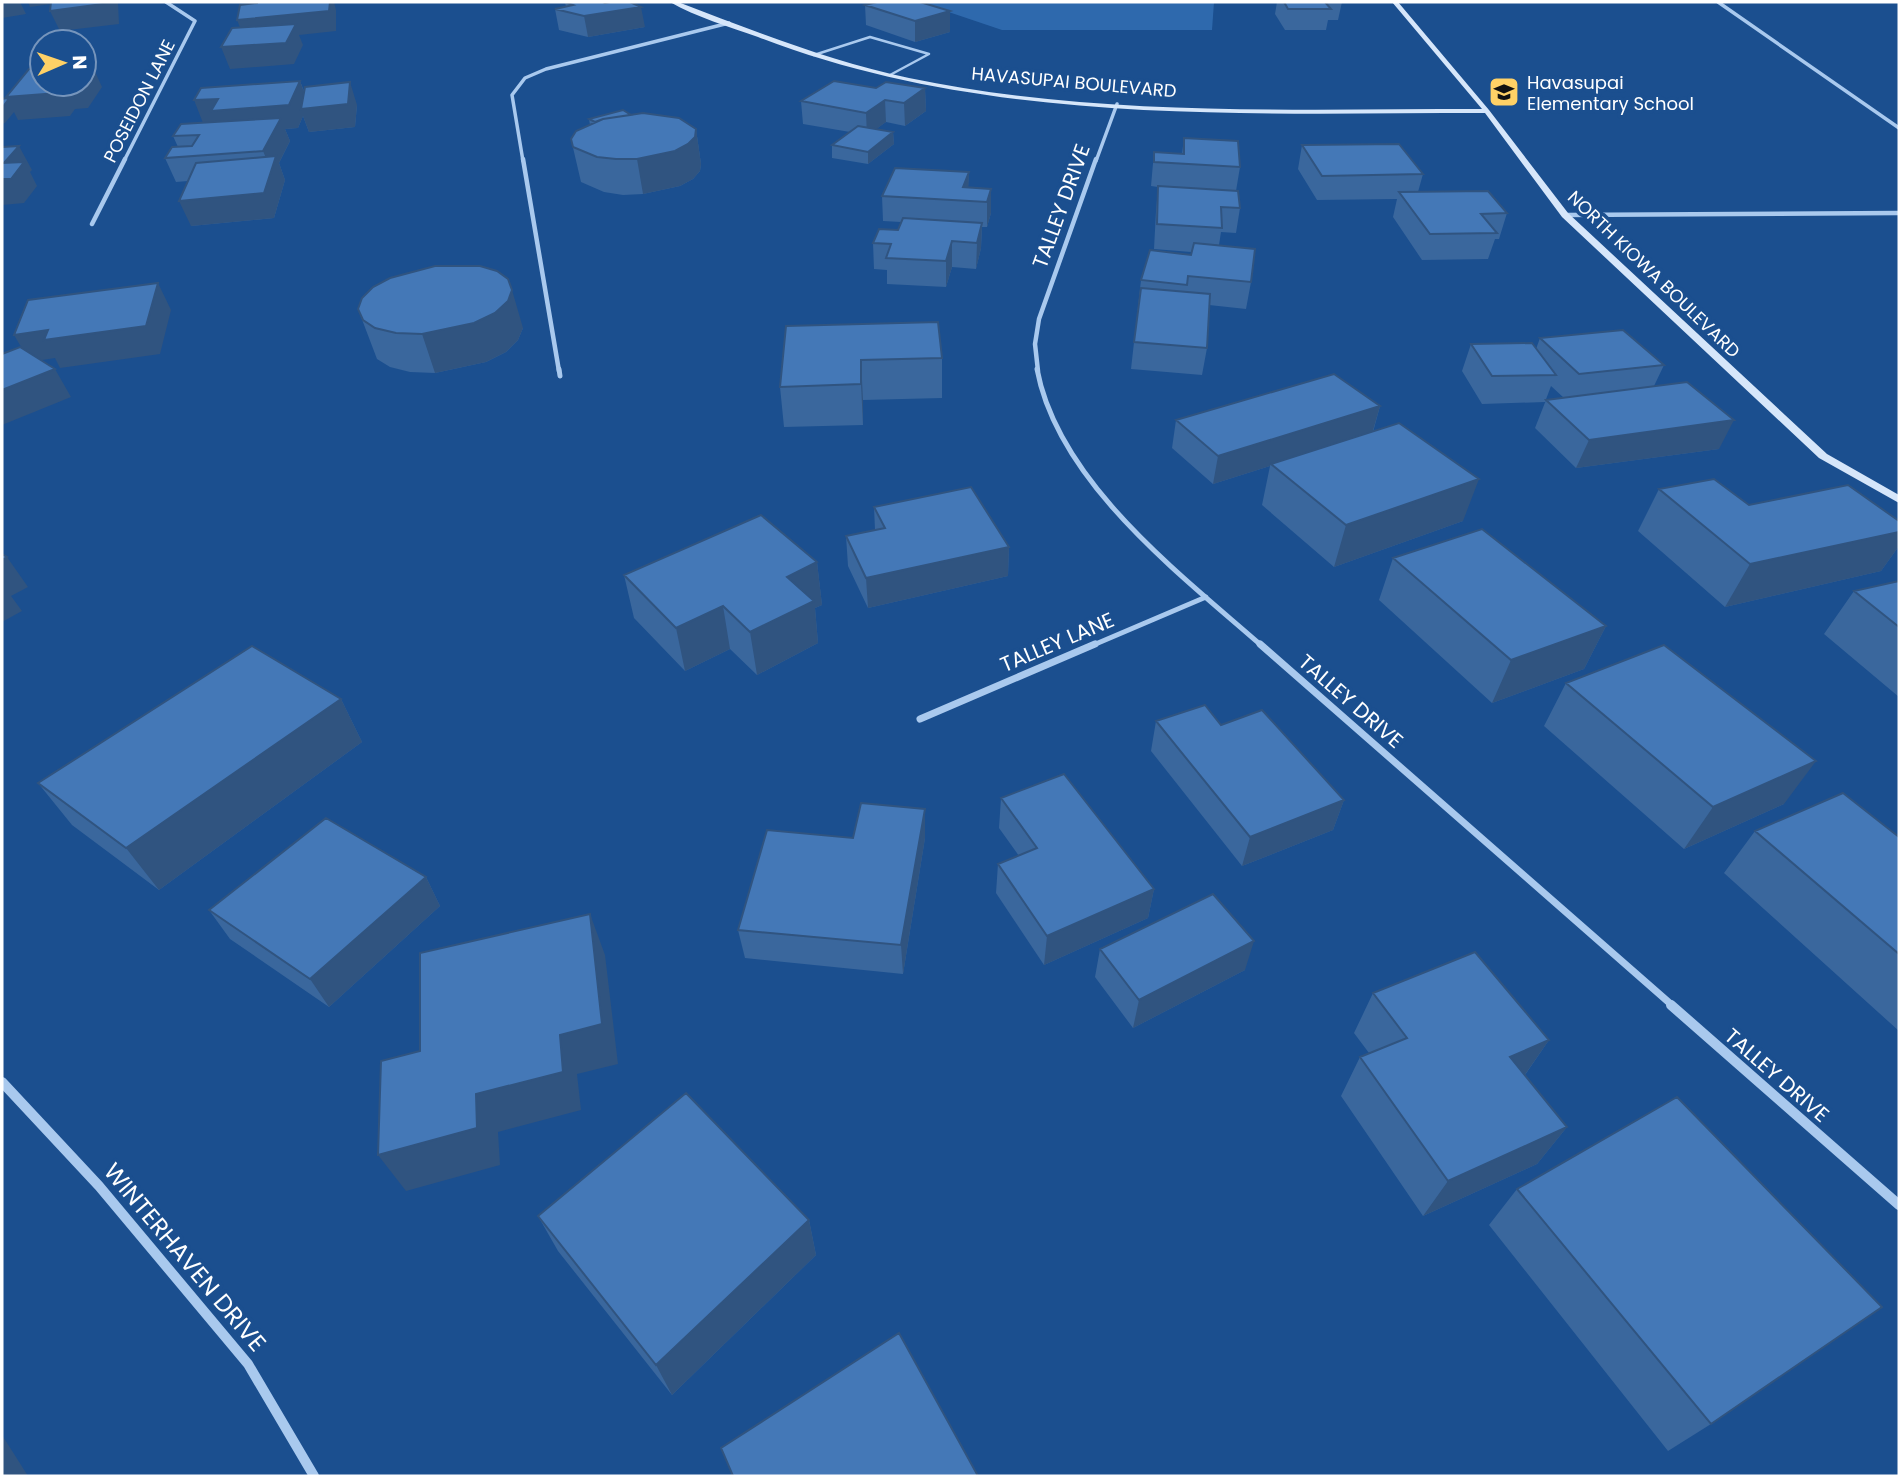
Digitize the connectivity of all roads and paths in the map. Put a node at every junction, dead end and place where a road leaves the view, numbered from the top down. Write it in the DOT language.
graph roads {
  1 [pos="166,2"];
  2 [pos="673,2"];
  3 [pos="1395,2"];
  4 [pos="1718,2"];
  5 [pos="729,23"];
  6 [pos="814,55"];
  7 [pos="890,75"];
  8 [pos="1117,104"];
  9 [pos="1487,111"];
  10 [pos="1899,128"];
  11 [pos="1899,213"];
  12 [pos="1565,215"];
  13 [pos="92,224"];
  14 [pos="560,376"];
  15 [pos="1899,500"];
  16 [pos="1206,597"];
  17 [pos="920,719"];
  18 [pos="2,1082"];
  19 [pos="1899,1205"];
  20 [pos="314,1476"];
  1 -- 13 [label="street, POSEIDON LANE"];
  2 -- 5 [label="street, HAVASUPAI BOULEVARD"];
  3 -- 9 [label="street, NORTH KIOWA BOULEVARD"];
  4 -- 10 [label="street"];
  5 -- 6 [label="street, HAVASUPAI BOULEVARD"];
  5 -- 14 [label="street"];
  6 -- 7 [label="street, HAVASUPAI BOULEVARD"];
  6 -- 7 [label="lane"];
  7 -- 8 [label="street, HAVASUPAI BOULEVARD"];
  8 -- 9 [label="street, HAVASUPAI BOULEVARD"];
  8 -- 16 [label="street, TALLEY DRIVE"];
  9 -- 12 [label="street, NORTH KIOWA BOULEVARD"];
  11 -- 12 [label="street"];
  12 -- 15 [label="street, NORTH KIOWA BOULEVARD"];
  16 -- 17 [label="street, TALLEY LANE"];
  16 -- 19 [label="street, TALLEY DRIVE"];
  18 -- 20 [label="street, WINTERHAVEN DRIVE"];
}
